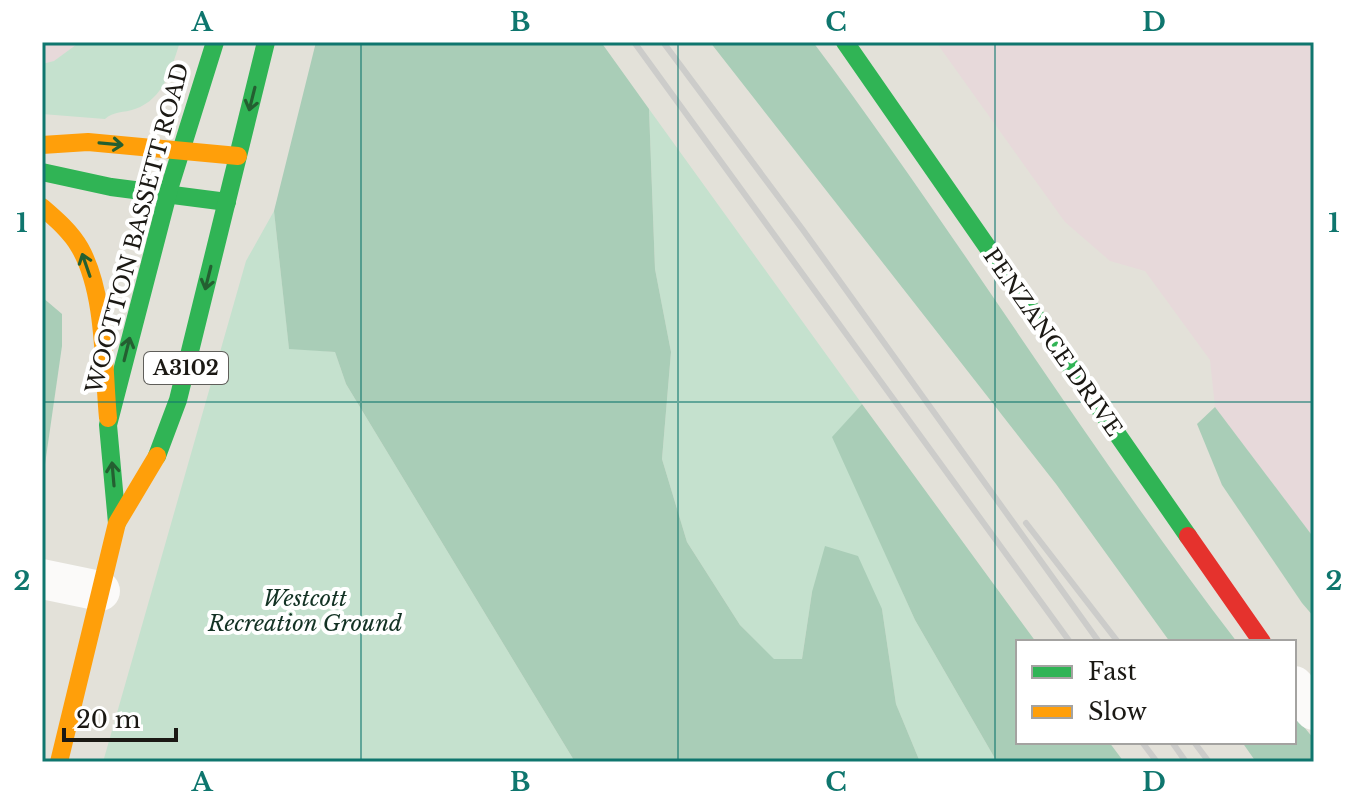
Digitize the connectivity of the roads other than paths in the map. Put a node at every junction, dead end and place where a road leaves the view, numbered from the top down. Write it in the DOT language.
graph roads {
  1 [pos="215,42"];
  2 [pos="266,42"];
  3 [pos="845,42"];
  4 [pos="42,145"];
  5 [pos="181,150"];
  6 [pos="238,156"];
  7 [pos="42,172"];
  8 [pos="167,195"];
  9 [pos="227,202"];
  10 [pos="42,207"];
  11 [pos="108,425"];
  12 [pos="117,523"];
  13 [pos="42,579"];
  14 [pos="100,591"];
  15 [pos="1261,640"];
  16 [pos="1296,688"];
  17 [pos="1314,710"];
  18 [pos="59,762"];
  1 -- 5 [label="main road, WOOTTON BASSETT ROAD / A3102"];
  2 -- 6 [label="main road, WOOTTON BASSETT ROAD / A3102, one-way"];
  3 -- 15 [label="main road, PENZANCE DRIVE"];
  4 -- 5 [label="main road, one-way"];
  5 -- 6 [label="main road"];
  5 -- 8 [label="main road, WOOTTON BASSETT ROAD / A3102"];
  6 -- 9 [label="main road, WOOTTON BASSETT ROAD / A3102"];
  7 -- 8 [label="main road"];
  8 -- 9 [label="main road"];
  11 -- 8 [label="main road, WOOTTON BASSETT ROAD / A3102, one-way"];
  9 -- 12 [label="main road, WOOTTON BASSETT ROAD / A3102, one-way"];
  11 -- 10 [label="main road, one-way"];
  12 -- 11 [label="main road, WOOTTON BASSETT ROAD / A3102, one-way"];
  12 -- 14 [label="main road, WOOTTON BASSETT ROAD / A3102"];
  13 -- 14 [label="street"];
  14 -- 18 [label="main road, WOOTTON BASSETT ROAD / A3102"];
  16 -- 17 [label="street"];
}
